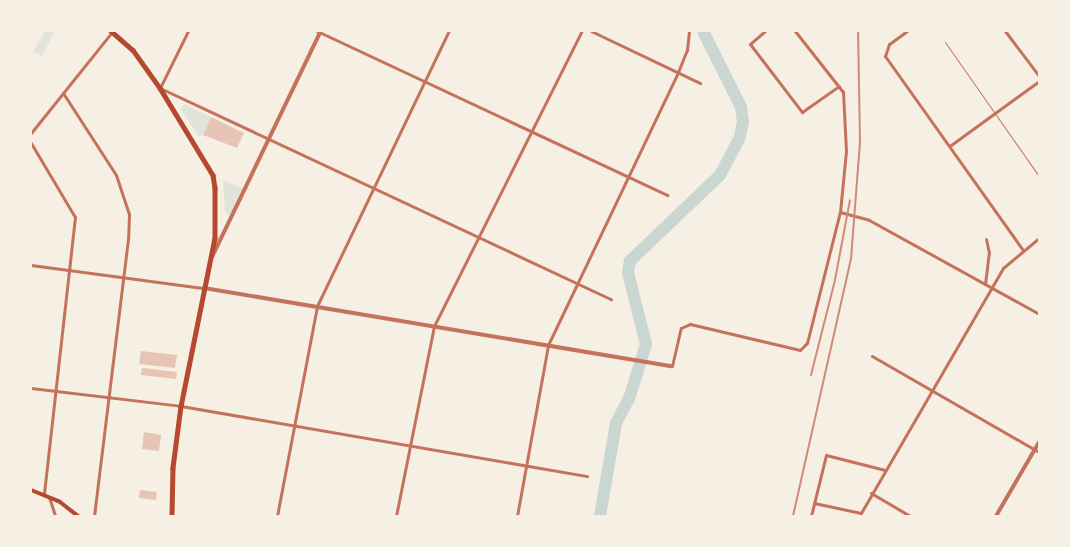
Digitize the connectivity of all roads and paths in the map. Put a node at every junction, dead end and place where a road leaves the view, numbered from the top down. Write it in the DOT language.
graph roads {
  1 [pos="188,31"];
  2 [pos="450,31"];
  3 [pos="582,31"];
  4 [pos="592,31"];
  5 [pos="689,31"];
  6 [pos="765,31"];
  7 [pos="795,31"];
  8 [pos="908,31"];
  9 [pos="1005,31"];
  10 [pos="111,32"];
  11 [pos="320,32"];
  12 [pos="945,42"];
  13 [pos="678,72"];
  14 [pos="1039,76"];
  15 [pos="1039,81"];
  16 [pos="425,82"];
  17 [pos="700,83"];
  18 [pos="839,86"];
  19 [pos="160,88"];
  20 [pos="63,93"];
  21 [pos="994,112"];
  22 [pos="532,131"];
  23 [pos="31,132"];
  24 [pos="271,137"];
  25 [pos="31,143"];
  26 [pos="951,145"];
  27 [pos="1039,176"];
  28 [pos="629,177"];
  29 [pos="375,186"];
  30 [pos="667,195"];
  31 [pos="840,212"];
  32 [pos="480,236"];
  33 [pos="1039,238"];
  34 [pos="986,239"];
  35 [pos="1023,250"];
  36 [pos="212,258"];
  37 [pos="31,265"];
  38 [pos="69,270"];
  39 [pos="123,276"];
  40 [pos="576,283"];
  41 [pos="985,284"];
  42 [pos="992,287"];
  43 [pos="204,288"];
  44 [pos="611,299"];
  45 [pos="317,306"];
  46 [pos="1039,314"];
  47 [pos="434,326"];
  48 [pos="548,345"];
  49 [pos="872,356"];
  50 [pos="672,366"];
  51 [pos="31,388"];
  52 [pos="56,391"];
  53 [pos="933,391"];
  54 [pos="108,397"];
  55 [pos="181,406"];
  56 [pos="295,426"];
  57 [pos="1039,442"];
  58 [pos="410,445"];
  59 [pos="1037,451"];
  60 [pos="526,465"];
  61 [pos="885,470"];
  62 [pos="587,476"];
  63 [pos="31,490"];
  64 [pos="871,493"];
  65 [pos="44,494"];
  66 [pos="49,496"];
  67 [pos="814,503"];
  68 [pos="54,516"];
  69 [pos="78,516"];
  70 [pos="94,516"];
  71 [pos="172,516"];
  72 [pos="278,516"];
  73 [pos="396,516"];
  74 [pos="516,516"];
  75 [pos="811,516"];
  76 [pos="910,516"];
  77 [pos="996,516"];
  1 -- 19 [label="street"];
  2 -- 16 [label="street"];
  3 -- 22 [label="street"];
  4 -- 13 [label="street"];
  5 -- 13 [label="street"];
  6 -- 18 [label="street"];
  7 -- 18 [label="street"];
  8 -- 26 [label="street"];
  9 -- 14 [label="street"];
  10 -- 19 [label="main road"];
  10 -- 20 [label="street"];
  11 -- 16 [label="street"];
  11 -- 24 [label="street"];
  12 -- 21 [label="lane"];
  13 -- 17 [label="street"];
  13 -- 28 [label="street"];
  15 -- 21 [label="street"];
  16 -- 22 [label="street"];
  16 -- 29 [label="street"];
  18 -- 31 [label="street"];
  19 -- 24 [label="street"];
  19 -- 36 [label="main road"];
  20 -- 23 [label="street"];
  20 -- 39 [label="street"];
  21 -- 26 [label="street"];
  21 -- 27 [label="lane"];
  22 -- 28 [label="street"];
  22 -- 32 [label="street"];
  24 -- 29 [label="street"];
  24 -- 36 [label="street"];
  25 -- 38 [label="street"];
  26 -- 35 [label="street"];
  28 -- 30 [label="street"];
  28 -- 40 [label="street"];
  29 -- 32 [label="street"];
  29 -- 45 [label="street"];
  31 -- 41 [label="street"];
  31 -- 50 [label="street"];
  32 -- 40 [label="street"];
  32 -- 47 [label="street"];
  33 -- 35 [label="street"];
  34 -- 41 [label="street"];
  35 -- 42 [label="street"];
  36 -- 43 [label="main road"];
  37 -- 38 [label="street"];
  38 -- 39 [label="street"];
  38 -- 52 [label="street"];
  39 -- 43 [label="street"];
  39 -- 54 [label="street"];
  40 -- 44 [label="street"];
  40 -- 48 [label="street"];
  41 -- 42 [label="street"];
  42 -- 46 [label="street"];
  42 -- 53 [label="street"];
  43 -- 45 [label="street"];
  43 -- 55 [label="main road"];
  45 -- 47 [label="street"];
  45 -- 56 [label="street"];
  47 -- 48 [label="street"];
  47 -- 58 [label="street"];
  48 -- 50 [label="street"];
  48 -- 60 [label="street"];
  49 -- 53 [label="street"];
  51 -- 52 [label="street"];
  52 -- 54 [label="street"];
  52 -- 65 [label="street"];
  53 -- 59 [label="street"];
  53 -- 61 [label="street"];
  54 -- 55 [label="street"];
  54 -- 70 [label="street"];
  55 -- 56 [label="street"];
  55 -- 71 [label="main road"];
  56 -- 58 [label="street"];
  56 -- 72 [label="street"];
  57 -- 59 [label="street"];
  58 -- 60 [label="street"];
  58 -- 73 [label="street"];
  59 -- 77 [label="street"];
  60 -- 62 [label="street"];
  60 -- 74 [label="street"];
  61 -- 64 [label="street"];
  61 -- 67 [label="street"];
  63 -- 65 [label="main road"];
  64 -- 67 [label="street"];
  64 -- 76 [label="street"];
  65 -- 66 [label="main road"];
  66 -- 68 [label="street"];
  66 -- 69 [label="main road"];
  67 -- 75 [label="street"];
}
